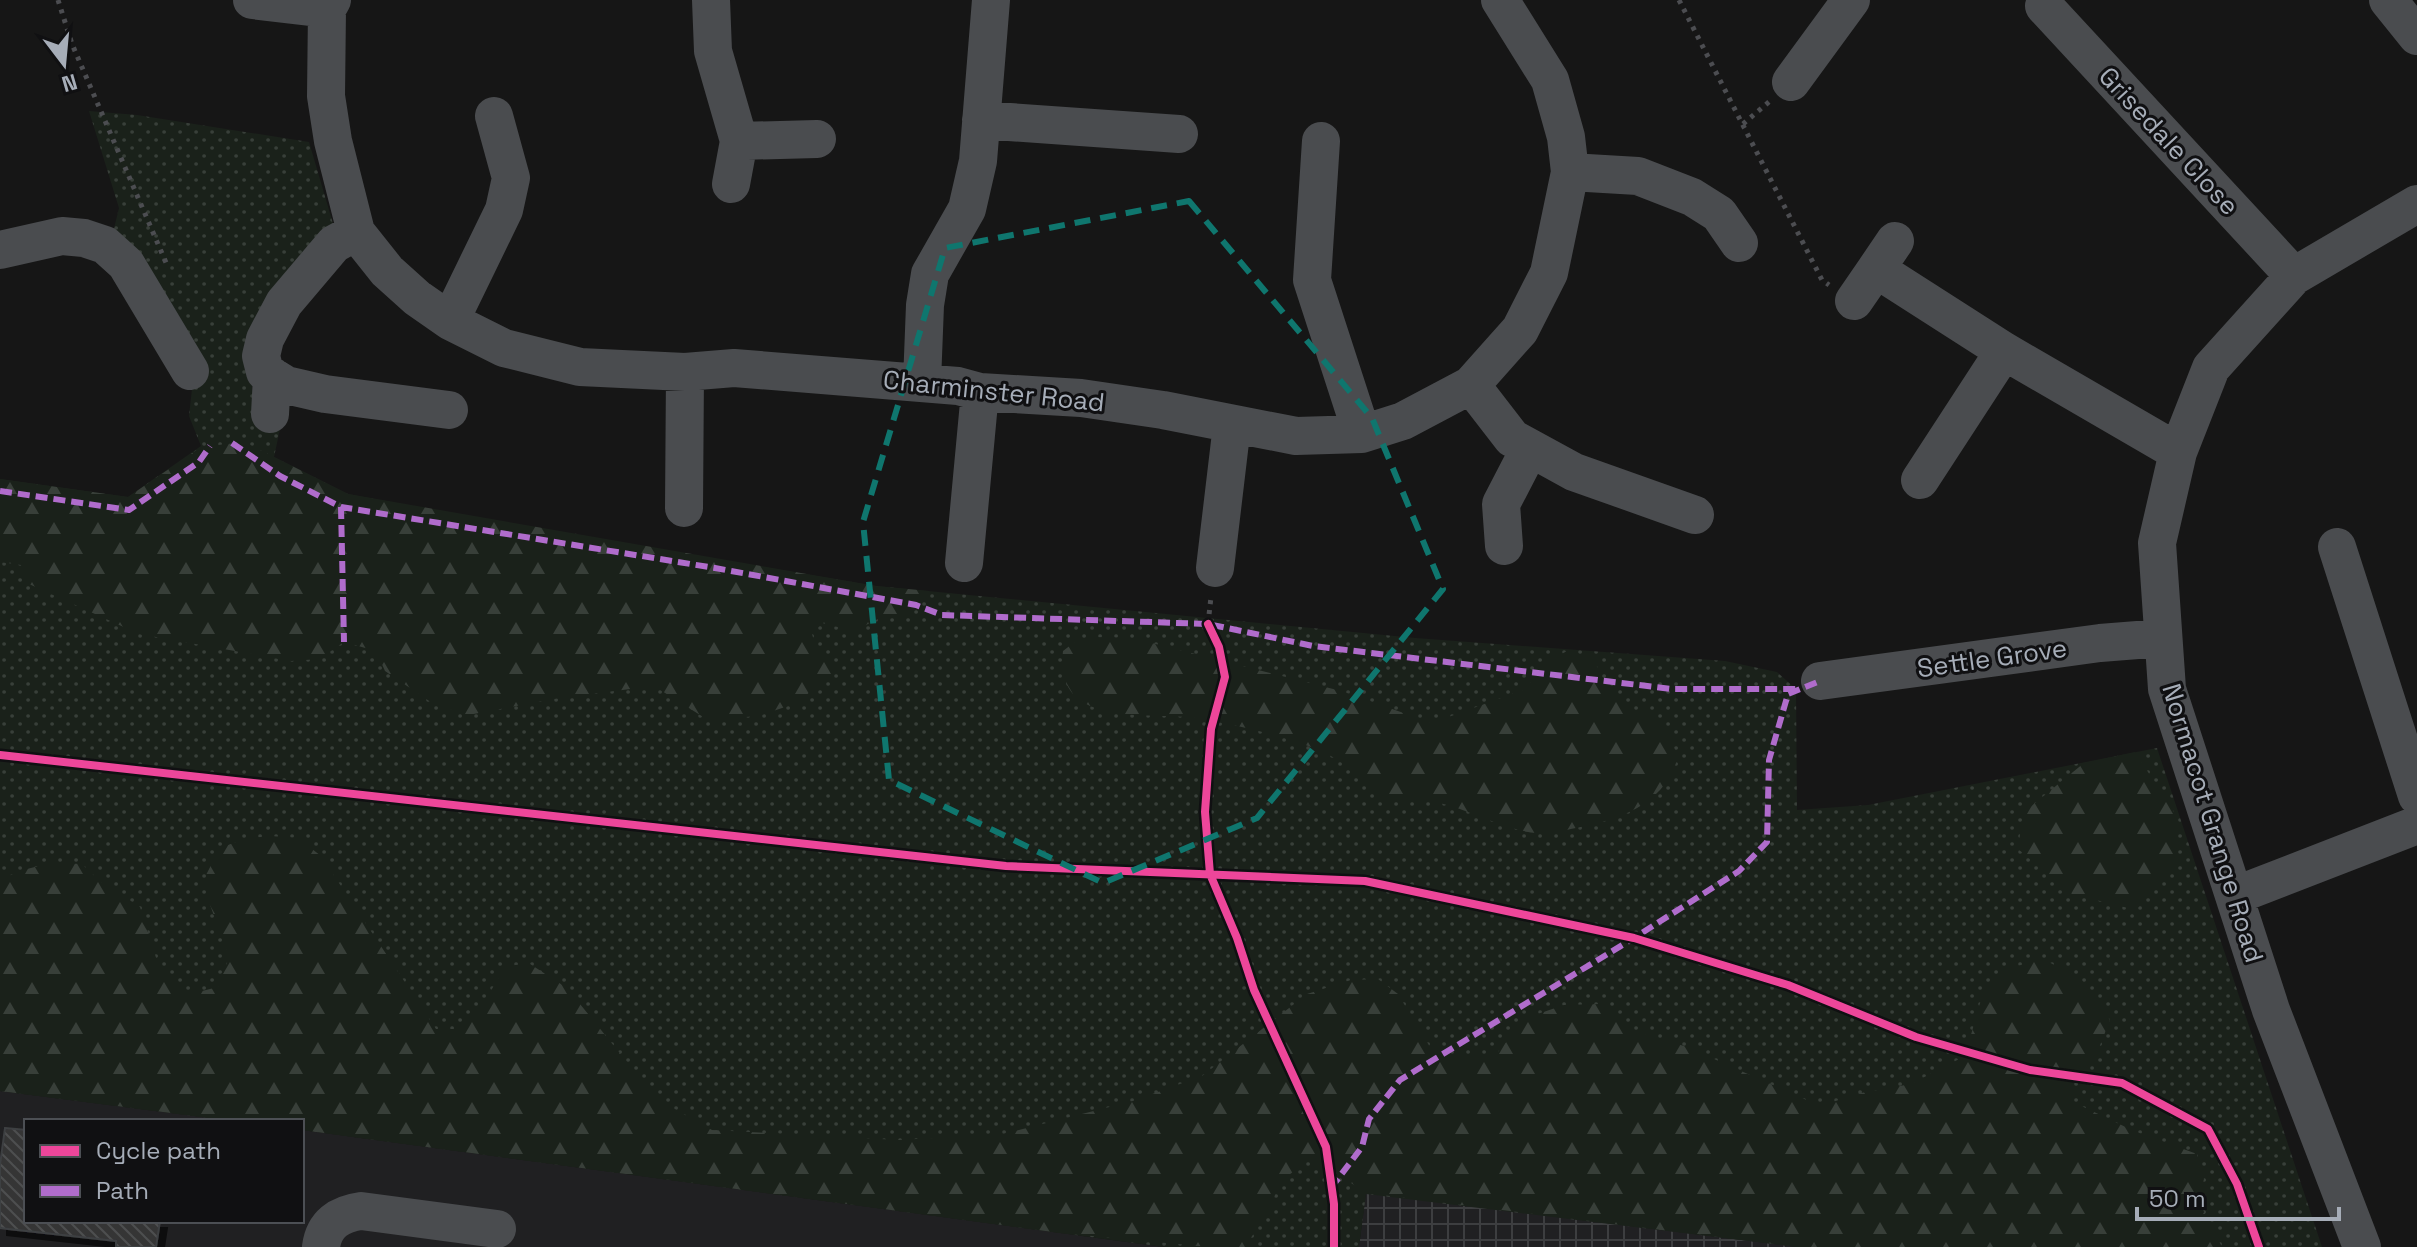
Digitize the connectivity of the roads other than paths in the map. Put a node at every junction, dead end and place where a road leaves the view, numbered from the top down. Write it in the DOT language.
graph roads {
  1 [pos="252,0"];
  2 [pos="711,0"];
  3 [pos="991,0"];
  4 [pos="1500,0"];
  5 [pos="1851,0"];
  6 [pos="2388,0"];
  7 [pos="330,4"];
  8 [pos="2044,6"];
  9 [pos="2417,36"];
  10 [pos="1791,82"];
  11 [pos="494,116"];
  12 [pos="981,120"];
  13 [pos="1179,134"];
  14 [pos="817,139"];
  15 [pos="739,141"];
  16 [pos="1321,141"];
  17 [pos="1570,172"];
  18 [pos="731,184"];
  19 [pos="2417,204"];
  20 [pos="356,232"];
  21 [pos="1739,243"];
  22 [pos="0,250"];
  23 [pos="2294,276"];
  24 [pos="1854,301"];
  25 [pos="450,321"];
  26 [pos="2004,351"];
  27 [pos="190,371"];
  28 [pos="685,372"];
  29 [pos="272,376"];
  30 [pos="922,382"];
  31 [pos="1471,385"];
  32 [pos="980,392"];
  33 [pos="449,410"];
  34 [pos="270,414"];
  35 [pos="1232,425"];
  36 [pos="1362,434"];
  37 [pos="1530,448"];
  38 [pos="2178,452"];
  39 [pos="1920,480"];
  40 [pos="684,508"];
  41 [pos="1695,515"];
  42 [pos="1504,546"];
  43 [pos="2337,547"];
  44 [pos="964,563"];
  45 [pos="1215,568"];
  46 [pos="2163,638"];
  47 [pos="1820,681"];
  48 [pos="2417,796"];
  49 [pos="2417,825"];
  50 [pos="2234,896"];
  51 [pos="497,1229"];
  52 [pos="321,1247"];
  53 [pos="2362,1247"];
  1 -- 7 [label="street"];
  2 -- 15 [label="street"];
  3 -- 12 [label="street"];
  4 -- 17 [label="street, Charminster Road"];
  5 -- 10 [label="street"];
  6 -- 9 [label="street"];
  7 -- 20 [label="street, Charminster Road"];
  8 -- 23 [label="street, Grisedale Close"];
  11 -- 25 [label="street"];
  12 -- 13 [label="street"];
  12 -- 30 [label="street"];
  14 -- 15 [label="street"];
  15 -- 18 [label="street"];
  16 -- 36 [label="street"];
  17 -- 21 [label="street"];
  17 -- 31 [label="street, Charminster Road"];
  19 -- 23 [label="street, Normacot Grange Road"];
  20 -- 25 [label="street, Charminster Road"];
  20 -- 29 [label="street"];
  22 -- 27 [label="street"];
  23 -- 38 [label="street, Normacot Grange Road"];
  24 -- 26 [label="street"];
  25 -- 28 [label="street, Charminster Road"];
  26 -- 38 [label="street"];
  26 -- 39 [label="street"];
  28 -- 30 [label="street, Charminster Road"];
  28 -- 40 [label="street"];
  29 -- 33 [label="street"];
  29 -- 34 [label="street"];
  30 -- 32 [label="street, Charminster Road"];
  31 -- 36 [label="street, Charminster Road"];
  31 -- 37 [label="street"];
  32 -- 35 [label="street, Charminster Road"];
  32 -- 44 [label="street"];
  35 -- 36 [label="street, Charminster Road"];
  35 -- 45 [label="street"];
  37 -- 41 [label="street"];
  37 -- 42 [label="street"];
  38 -- 46 [label="street, Normacot Grange Road"];
  43 -- 48 [label="street"];
  46 -- 47 [label="street, Settle Grove"];
  46 -- 50 [label="street, Normacot Grange Road"];
  49 -- 50 [label="street"];
  50 -- 53 [label="street, Normacot Grange Road"];
  51 -- 52 [label="street"];
}
